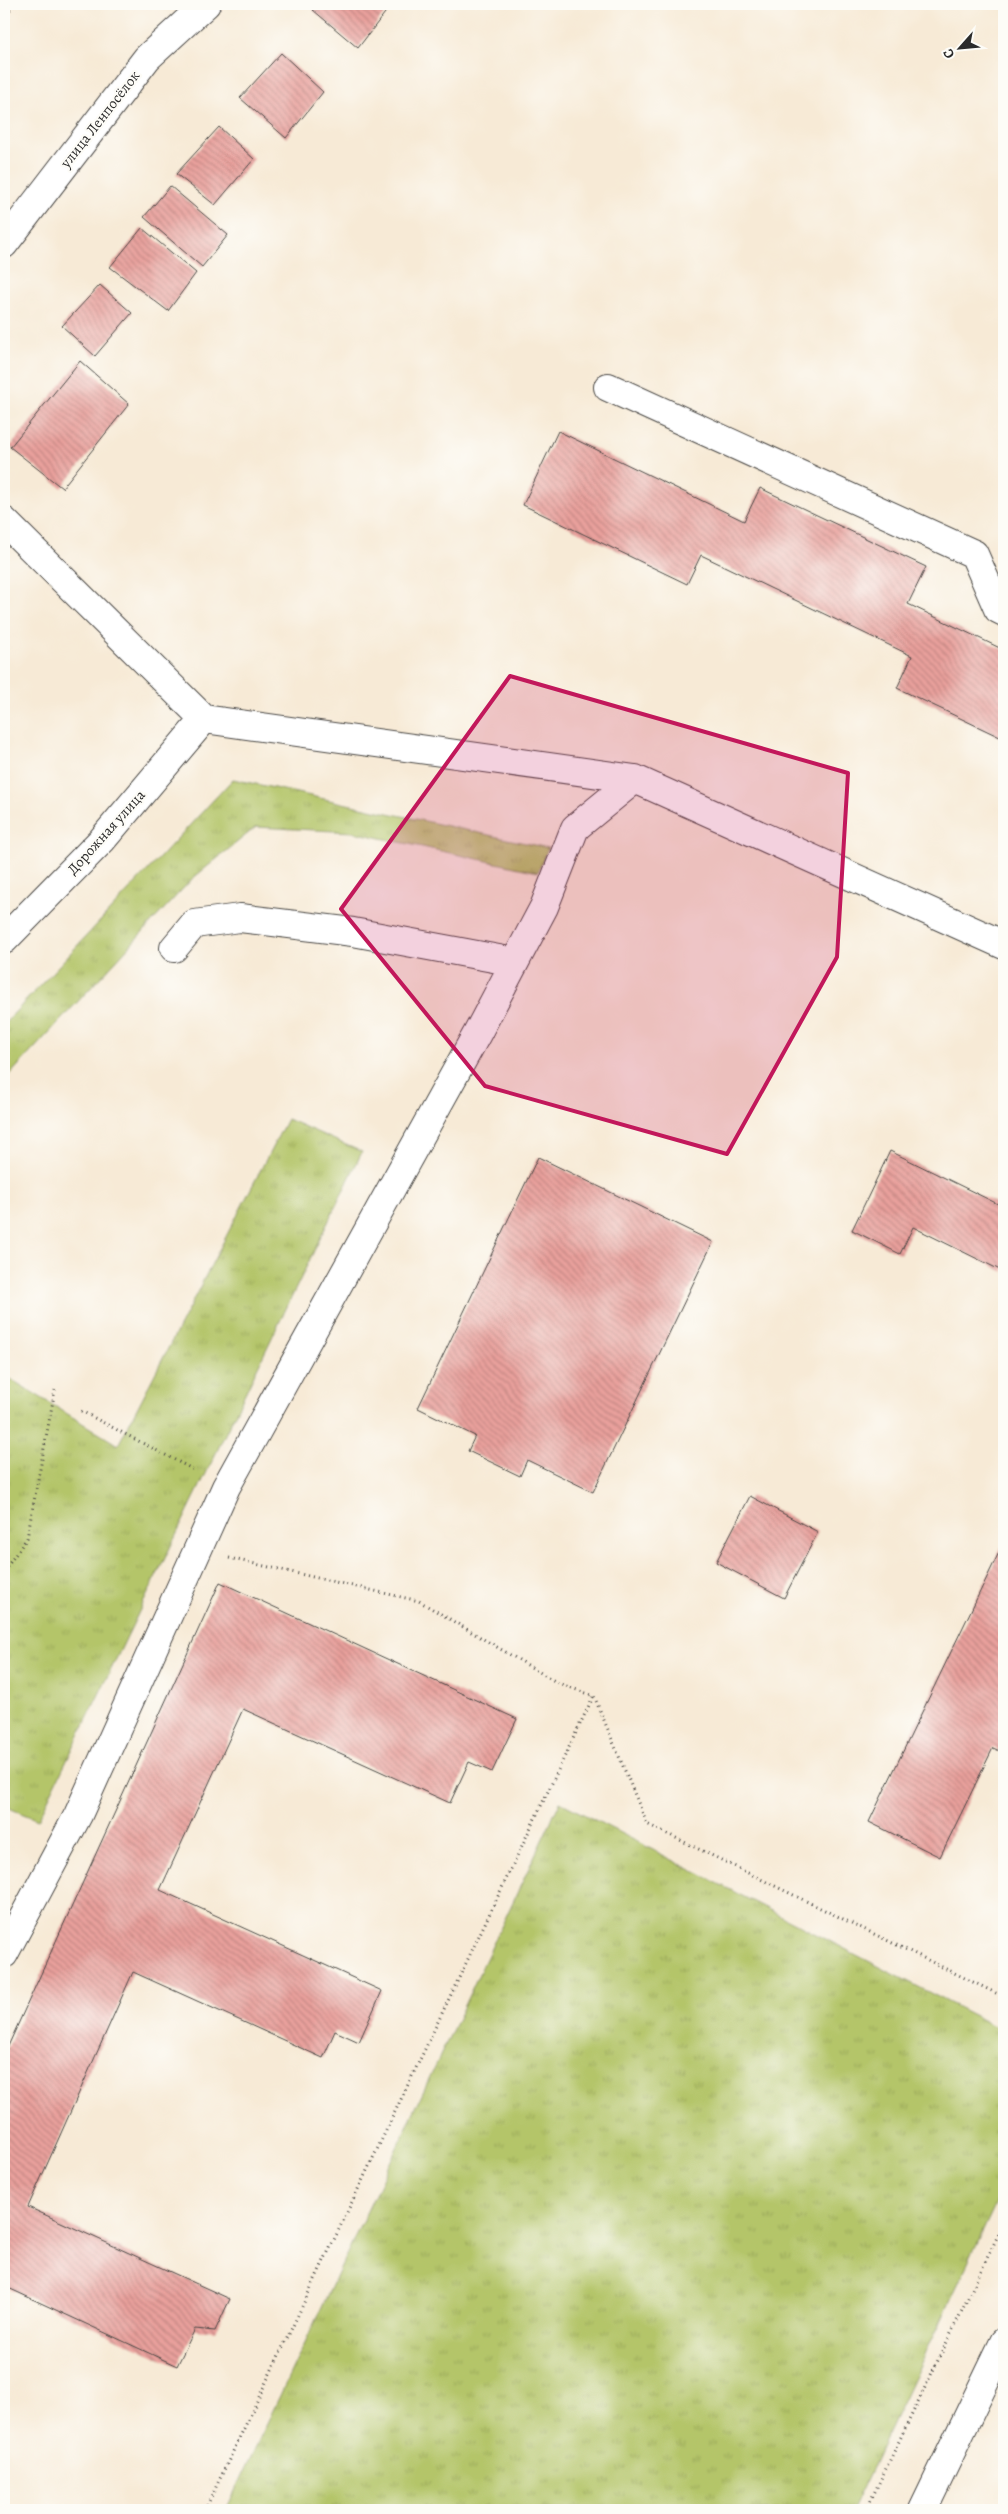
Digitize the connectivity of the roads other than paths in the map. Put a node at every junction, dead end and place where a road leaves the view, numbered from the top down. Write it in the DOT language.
graph roads {
  1 [pos="206,4"];
  2 [pos="4,244"];
  3 [pos="608,387"];
  4 [pos="4,521"];
  5 [pos="1002,606"];
  6 [pos="204,719"];
  7 [pos="635,779"];
  8 [pos="4,940"];
  9 [pos="1004,945"];
  10 [pos="174,948"];
  11 [pos="515,962"];
  12 [pos="4,1954"];
  13 [pos="1004,2342"];
  14 [pos="923,2510"];
  1 -- 2 [label="street, улица Ленпосёлок"];
  3 -- 5 [label="street"];
  4 -- 6 [label="street"];
  6 -- 7 [label="street"];
  6 -- 8 [label="street, Дорожная улица"];
  7 -- 9 [label="street"];
  7 -- 11 [label="street"];
  10 -- 11 [label="street"];
  11 -- 12 [label="street"];
  13 -- 14 [label="street"];
}
